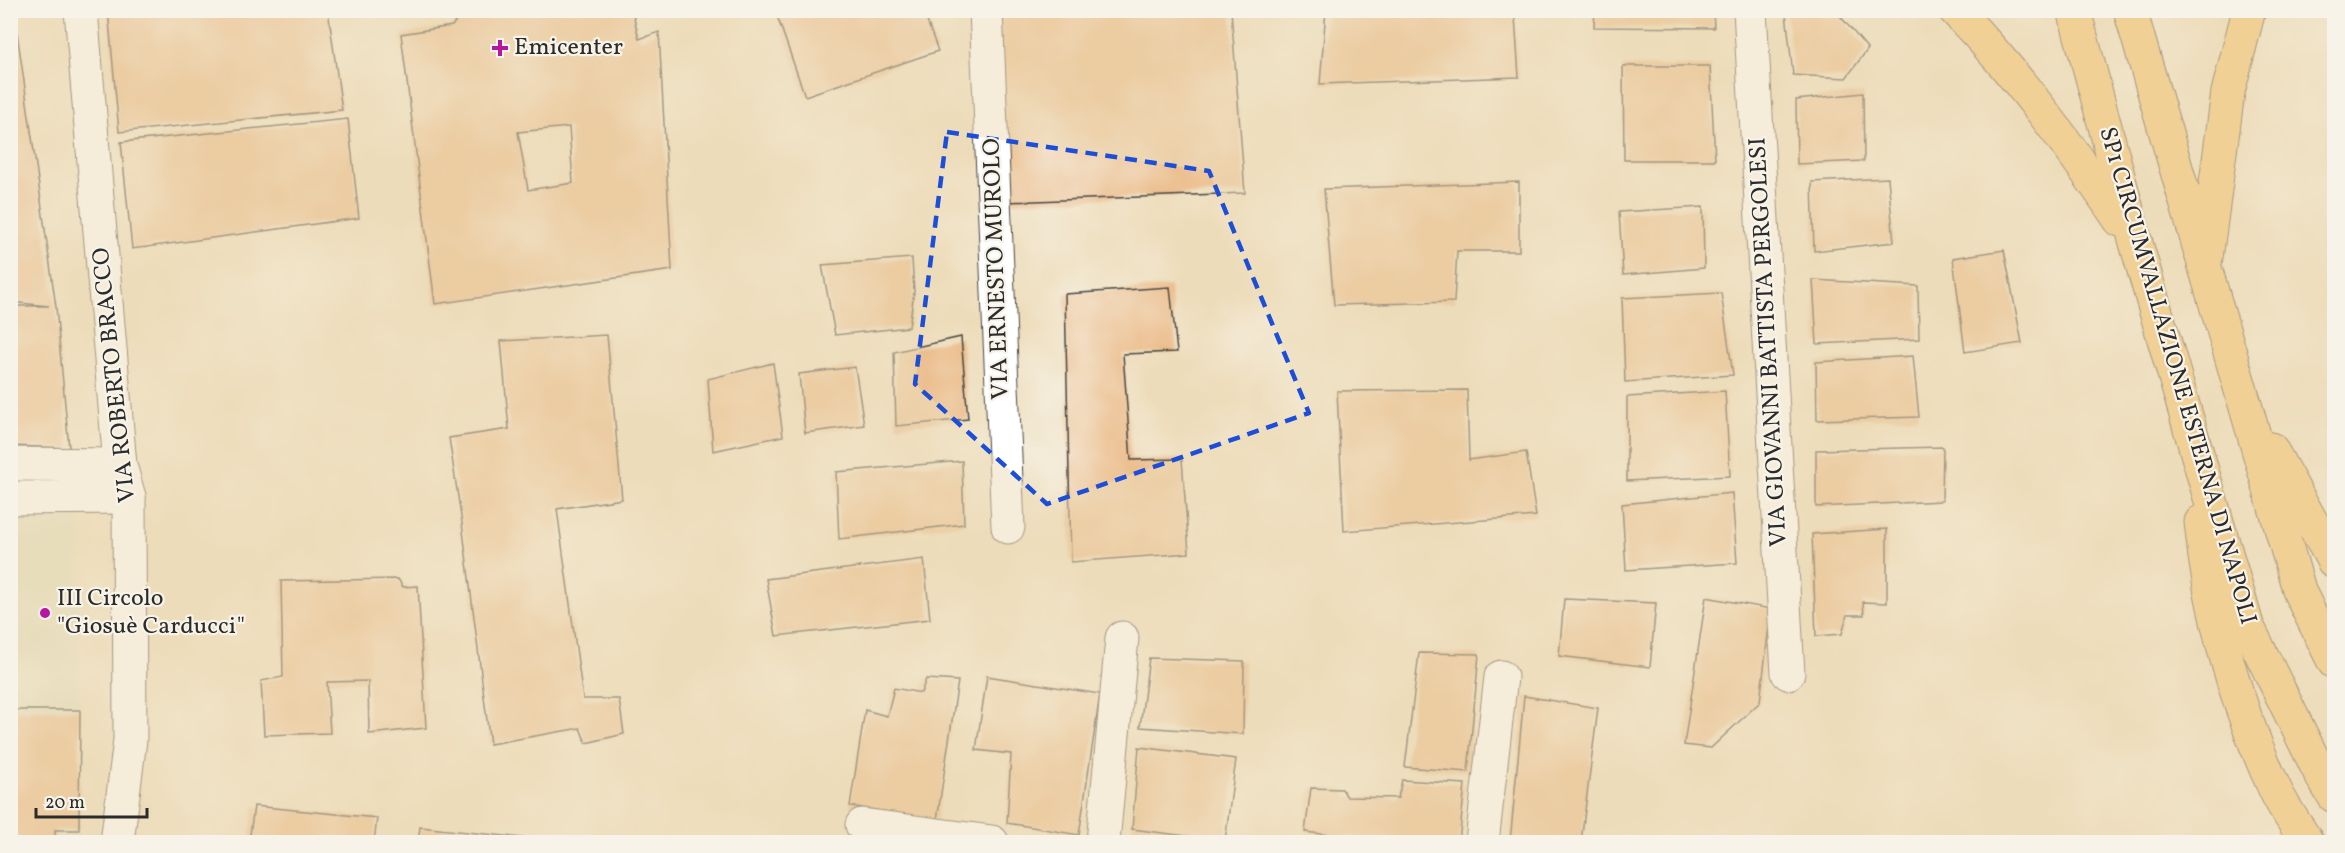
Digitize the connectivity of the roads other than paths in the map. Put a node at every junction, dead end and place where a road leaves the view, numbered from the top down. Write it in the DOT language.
graph roads {
  1 [pos="81,10"];
  2 [pos="986,10"];
  3 [pos="1750,10"];
  4 [pos="1955,10"];
  5 [pos="2074,10"];
  6 [pos="2130,10"];
  7 [pos="2249,10"];
  8 [pos="2136,243"];
  9 [pos="2204,268"];
  10 [pos="2242,400"];
  11 [pos="2195,451"];
  12 [pos="10,464"];
  13 [pos="120,465"];
  14 [pos="129,497"];
  15 [pos="10,498"];
  16 [pos="1008,527"];
  17 [pos="2334,562"];
  18 [pos="1122,638"];
  19 [pos="2334,662"];
  20 [pos="1788,674"];
  21 [pos="1501,677"];
  22 [pos="2334,796"];
  23 [pos="862,825"];
  24 [pos="117,843"];
  25 [pos="992,843"];
  26 [pos="1103,843"];
  27 [pos="1482,843"];
  28 [pos="2307,843"];
  1 -- 13 [label="street, VIA ROBERTO BRACCO"];
  2 -- 16 [label="street, VIA ERNESTO MUROLO"];
  3 -- 20 [label="street, VIA GIOVANNI BATTISTA PERGOLESI"];
  4 -- 8 [label="highway"];
  5 -- 8 [label="highway, SP1 CIRCUMVALLAZIONE ESTERNA DI NAPOLI"];
  6 -- 9 [label="highway"];
  7 -- 9 [label="highway"];
  8 -- 11 [label="highway, SP1 CIRCUMVALLAZIONE ESTERNA DI NAPOLI"];
  9 -- 10 [label="highway"];
  10 -- 17 [label="highway"];
  10 -- 19 [label="highway"];
  11 -- 22 [label="highway, SP1 CIRCUMVALLAZIONE ESTERNA DI NAPOLI"];
  11 -- 28 [label="highway"];
  12 -- 13 [label="street"];
  13 -- 14 [label="street, VIA ROBERTO BRACCO"];
  14 -- 15 [label="street"];
  14 -- 24 [label="street, VIA ROBERTO BRACCO"];
  18 -- 26 [label="street"];
  21 -- 27 [label="street"];
  23 -- 25 [label="street"];
}
